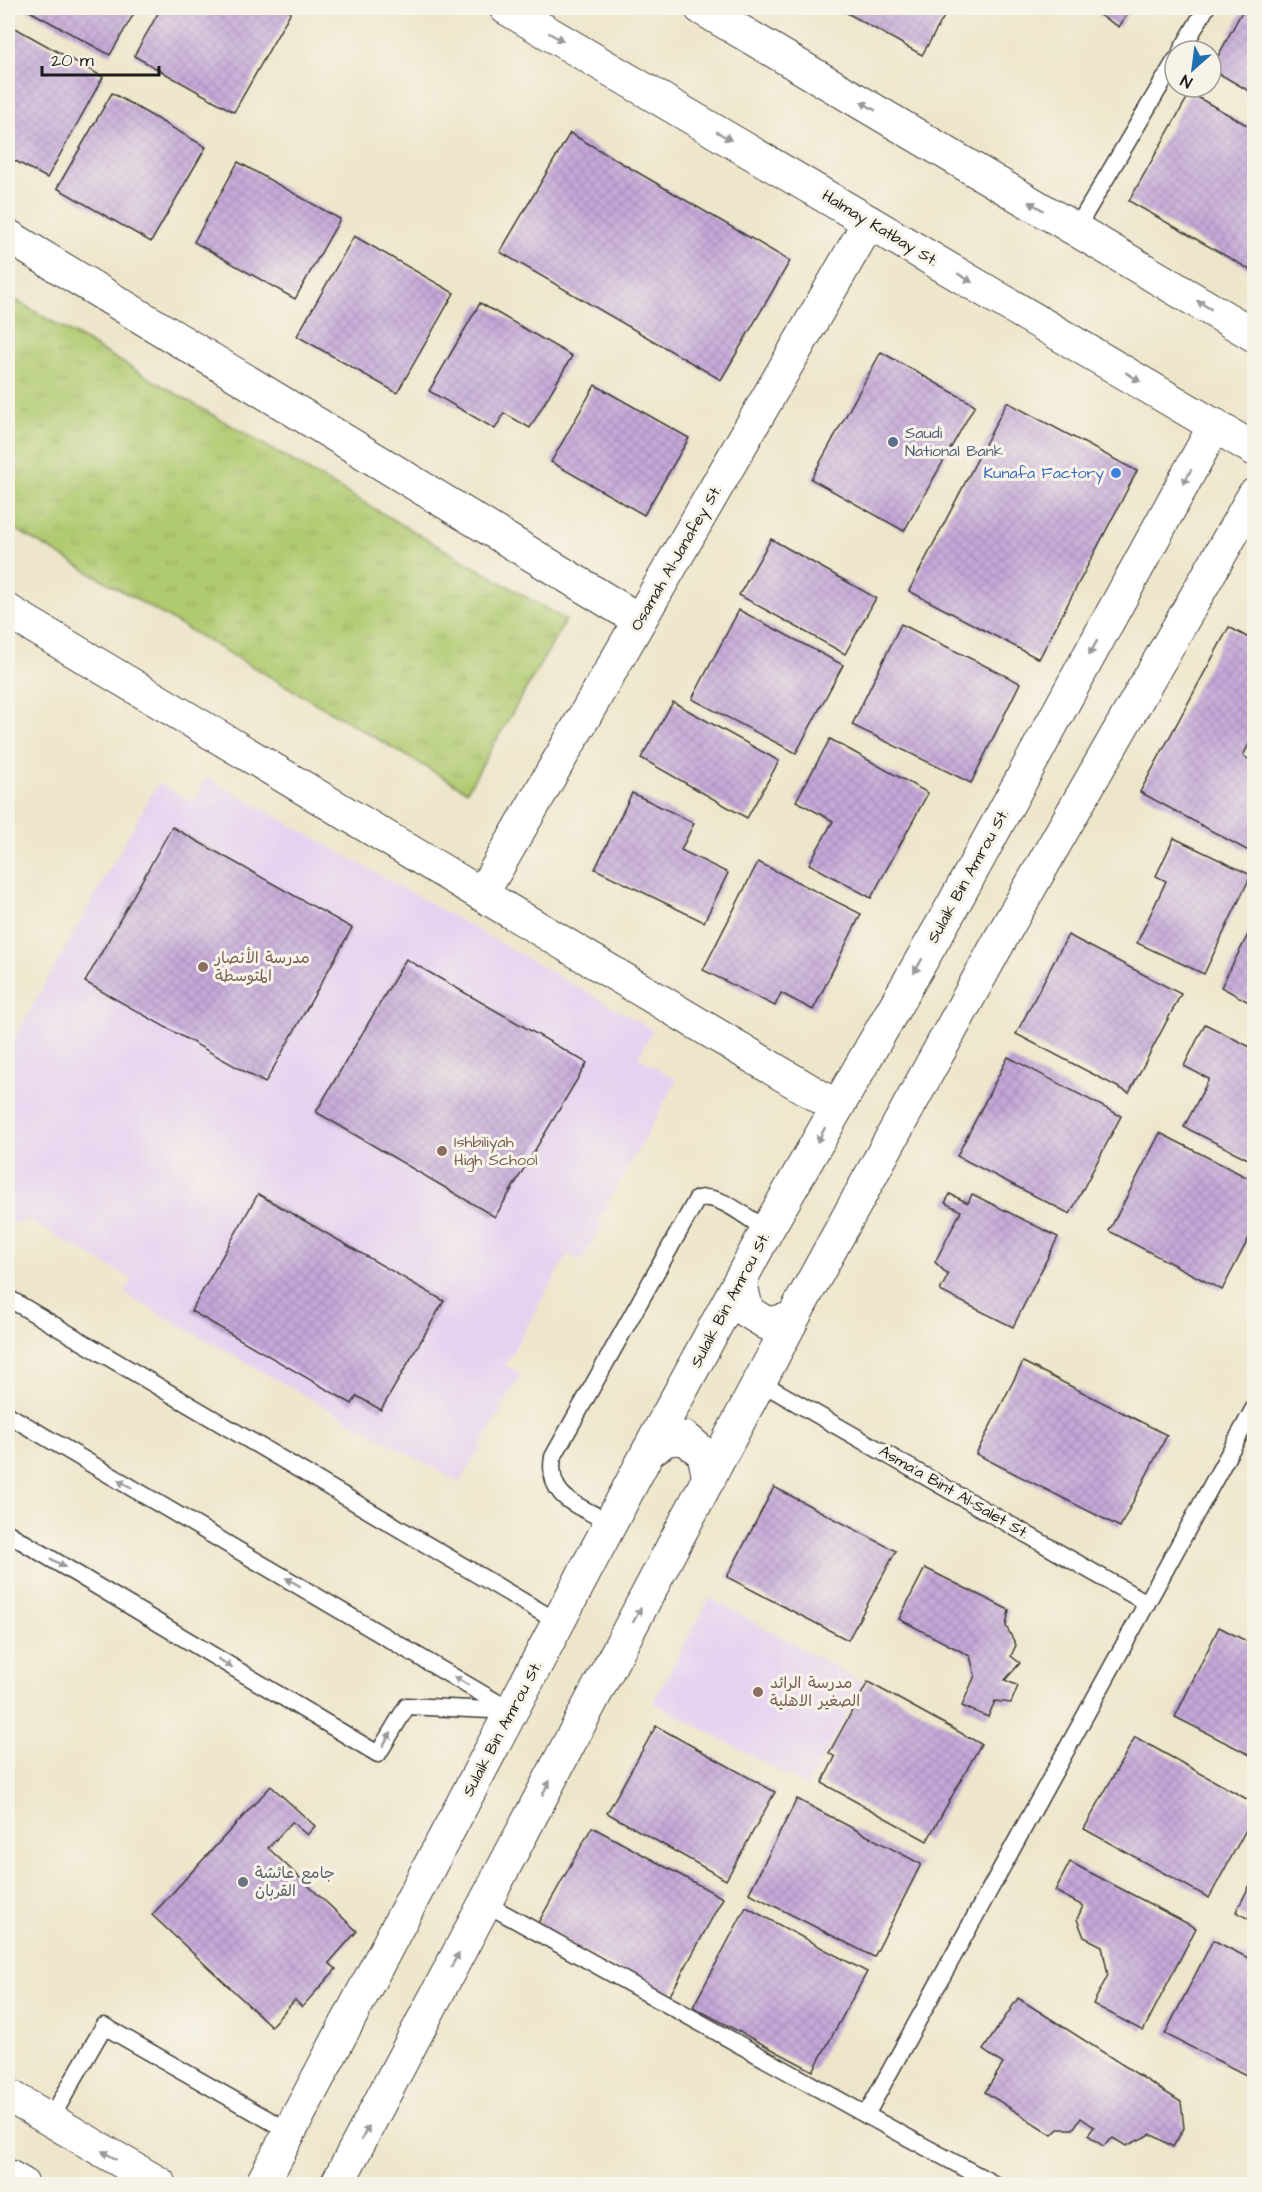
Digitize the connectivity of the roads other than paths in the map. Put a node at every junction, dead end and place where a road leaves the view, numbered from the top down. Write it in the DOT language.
graph roads {
  1 [pos="506,8"];
  2 [pos="701,8"];
  3 [pos="1206,8"];
  4 [pos="1188,39"];
  5 [pos="1163,81"];
  6 [pos="869,222"];
  7 [pos="1076,229"];
  8 [pos="8,236"];
  9 [pos="1254,335"];
  10 [pos="1215,425"];
  11 [pos="1254,449"];
  12 [pos="1254,495"];
  13 [pos="8,611"];
  14 [pos="639,620"];
  15 [pos="482,894"];
  16 [pos="837,1107"];
  17 [pos="767,1230"];
  18 [pos="740,1281"];
  19 [pos="8,1298"];
  20 [pos="792,1319"];
  21 [pos="760,1382"];
  22 [pos="1254,1408"];
  23 [pos="8,1415"];
  24 [pos="648,1452"];
  25 [pos="709,1479"];
  26 [pos="610,1523"];
  27 [pos="8,1533"];
  28 [pos="1147,1603"];
  29 [pos="558,1622"];
  30 [pos="511,1711"];
  31 [pos="485,1903"];
  32 [pos="8,2095"];
  33 [pos="866,2115"];
  34 [pos="50,2120"];
  35 [pos="290,2132"];
  36 [pos="8,2176"];
  37 [pos="22,2184"];
  38 [pos="160,2184"];
  39 [pos="262,2184"];
  40 [pos="337,2184"];
  41 [pos="994,2184"];
  1 -- 6 [label="street, Halmay Katbay St., one-way"];
  7 -- 2 [label="street, one-way"];
  3 -- 4 [label="lane"];
  5 -- 7 [label="lane"];
  6 -- 10 [label="street, Halmay Katbay St., one-way"];
  6 -- 14 [label="street, Osamah Al-Janafey St."];
  9 -- 7 [label="street, one-way"];
  8 -- 14 [label="street"];
  10 -- 11 [label="street, Halmay Katbay St."];
  10 -- 16 [label="street, Sulaik Bin Amrou St., one-way"];
  12 -- 20 [label="street"];
  13 -- 15 [label="street"];
  14 -- 15 [label="street, Osamah Al-Janafey St."];
  15 -- 16 [label="street"];
  16 -- 17 [label="street, Sulaik Bin Amrou St., one-way"];
  17 -- 18 [label="street, Sulaik Bin Amrou St."];
  17 -- 26 [label="lane"];
  18 -- 20 [label="street"];
  18 -- 24 [label="street, Sulaik Bin Amrou St."];
  19 -- 29 [label="lane"];
  20 -- 21 [label="street"];
  21 -- 25 [label="street"];
  21 -- 28 [label="lane, Asma'a Bint Al-Salet St."];
  22 -- 28 [label="lane"];
  30 -- 23 [label="lane, one-way"];
  24 -- 25 [label="street"];
  24 -- 26 [label="street, Sulaik Bin Amrou St."];
  31 -- 25 [label="street, one-way"];
  26 -- 29 [label="street, Sulaik Bin Amrou St."];
  27 -- 30 [label="lane, one-way"];
  28 -- 33 [label="lane"];
  29 -- 30 [label="street, Sulaik Bin Amrou St."];
  30 -- 35 [label="street, Sulaik Bin Amrou St."];
  31 -- 33 [label="lane"];
  40 -- 31 [label="street, one-way"];
  32 -- 34 [label="street"];
  33 -- 41 [label="lane"];
  34 -- 35 [label="lane"];
  38 -- 34 [label="street, one-way"];
  35 -- 39 [label="street, Sulaik Bin Amrou St."];
  36 -- 37 [label="street"];
}
